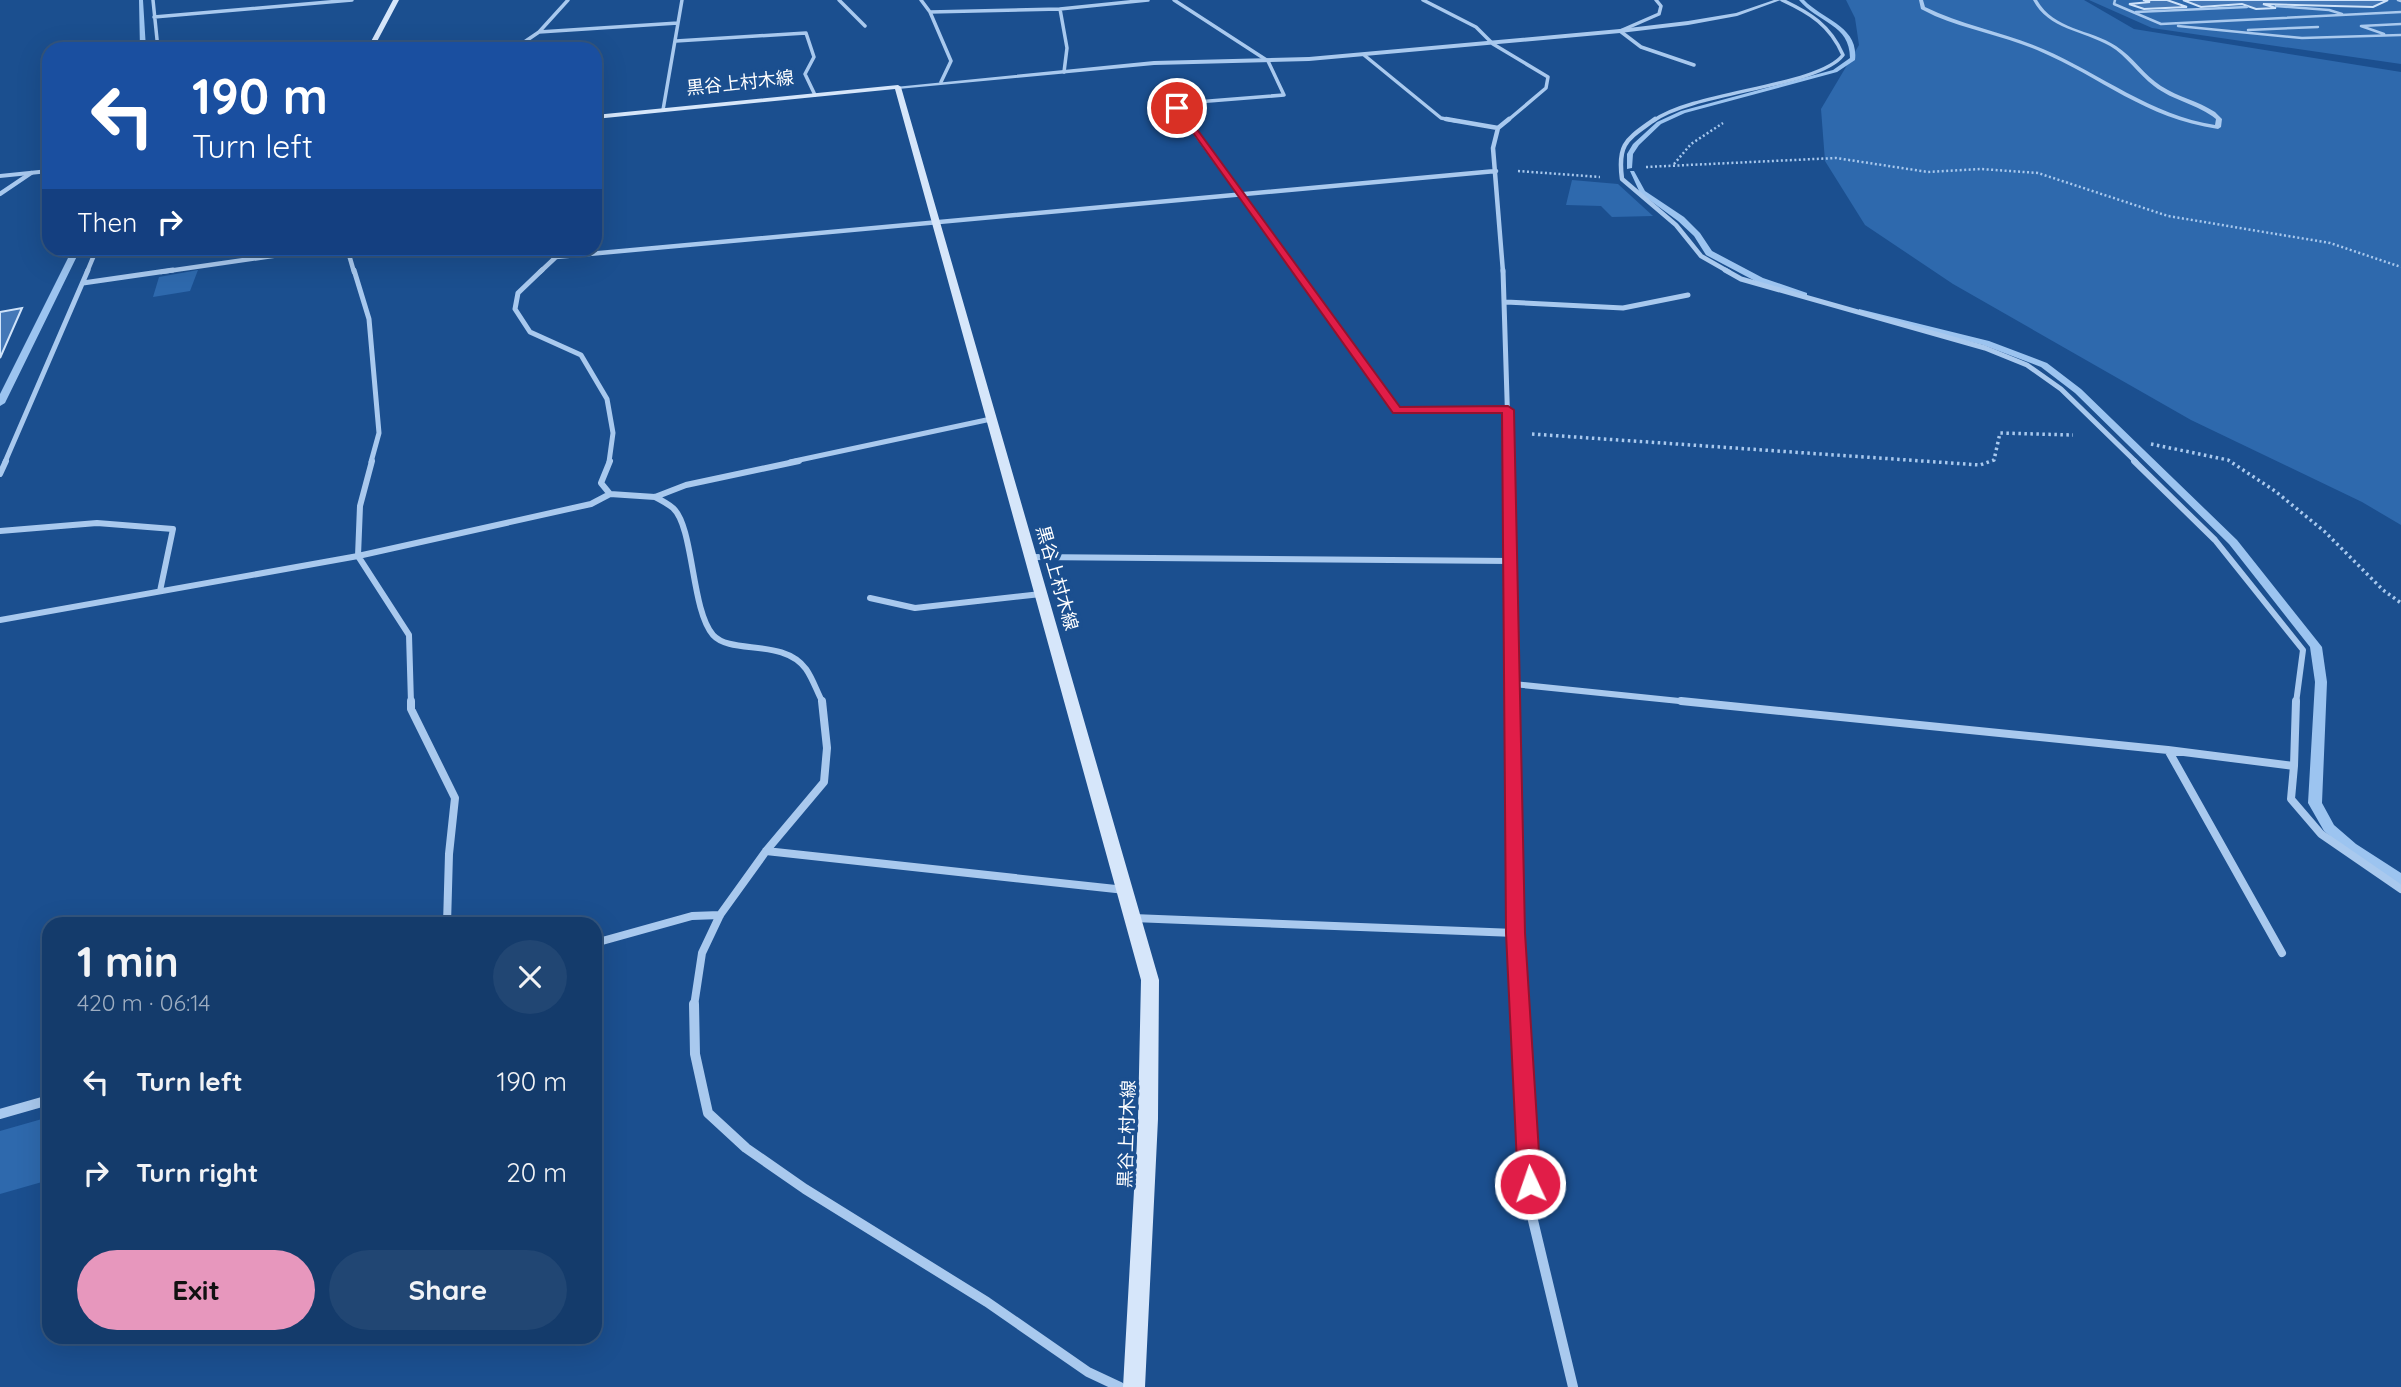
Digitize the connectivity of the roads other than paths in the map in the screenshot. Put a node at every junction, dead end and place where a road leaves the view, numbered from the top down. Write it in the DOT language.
graph roads {
  1 [pos="153,0"];
  2 [pos="352,0"];
  3 [pos="396,0"];
  4 [pos="568,0"];
  5 [pos="682,0"];
  6 [pos="839,0"];
  7 [pos="921,0"];
  8 [pos="1148,0"];
  9 [pos="1174,0"];
  10 [pos="1423,0"];
  11 [pos="1656,0"];
  12 [pos="1781,0"];
  13 [pos="1921,0"];
  14 [pos="2035,0"];
  15 [pos="2115,0"];
  16 [pos="2276,6"];
  17 [pos="2247,7"];
  18 [pos="1060,9"];
  19 [pos="930,12"];
  20 [pos="2132,12"];
  21 [pos="2401,12"];
  22 [pos="2346,15"];
  23 [pos="154,17"];
  24 [pos="678,23"];
  25 [pos="2161,24"];
  26 [pos="2401,24"];
  27 [pos="865,26"];
  28 [pos="2318,27"];
  29 [pos="1620,31"];
  30 [pos="539,32"];
  31 [pos="2224,32"];
  32 [pos="2387,35"];
  33 [pos="2401,35"];
  34 [pos="676,41"];
  35 [pos="157,42"];
  36 [pos="374,42"];
  37 [pos="524,42"];
  38 [pos="1493,44"];
  39 [pos="1364,55"];
  40 [pos="1268,61"];
  41 [pos="1695,65"];
  42 [pos="1063,72"];
  43 [pos="941,82"];
  44 [pos="898,87"];
  45 [pos="815,95"];
  46 [pos="663,110"];
  47 [pos="602,116"];
  48 [pos="1498,128"];
  49 [pos="1496,171"];
  50 [pos="42,172"];
  51 [pos="32,173"];
  52 [pos="0,176"];
  53 [pos="0,194"];
  54 [pos="1239,195"];
  55 [pos="938,223"];
  56 [pos="602,253"];
  57 [pos="94,256"];
  58 [pos="272,256"];
  59 [pos="350,256"];
  60 [pos="567,256"];
  61 [pos="556,257"];
  62 [pos="82,283"];
  63 [pos="1688,295"];
  64 [pos="1506,302"];
  65 [pos="1508,410"];
  66 [pos="991,419"];
  67 [pos="0,474"];
  68 [pos="610,494"];
  69 [pos="655,497"];
  70 [pos="0,531"];
  71 [pos="358,556"];
  72 [pos="1031,557"];
  73 [pos="1511,561"];
  74 [pos="160,591"];
  75 [pos="1041,594"];
  76 [pos="870,598"];
  77 [pos="0,620"];
  78 [pos="1513,684"];
  79 [pos="2168,750"];
  80 [pos="2294,766"];
  81 [pos="766,851"];
  82 [pos="2401,890"];
  83 [pos="1126,891"];
  84 [pos="720,915"];
  85 [pos="447,917"];
  86 [pos="1133,918"];
  87 [pos="1516,933"];
  88 [pos="602,941"];
  89 [pos="2281,953"];
  90 [pos="42,1102"];
  91 [pos="0,1114"];
  92 [pos="1120,1387"];
  93 [pos="1134,1387"];
  94 [pos="1573,1387"];
  1 -- 23 [label="street"];
  2 -- 23 [label="street"];
  3 -- 36 [label="main road"];
  4 -- 30 [label="street"];
  5 -- 24 [label="street"];
  6 -- 27 [label="street"];
  7 -- 19 [label="street"];
  8 -- 18 [label="street"];
  9 -- 40 [label="street"];
  10 -- 38 [label="street"];
  11 -- 29 [label="street"];
  12 -- 29 [label="street"];
  12 -- 80 [label="street"];
  13 -- 14 [label="street"];
  15 -- 20 [label="lane"];
  16 -- 22 [label="lane"];
  17 -- 20 [label="lane"];
  18 -- 19 [label="street"];
  18 -- 42 [label="street"];
  19 -- 43 [label="street"];
  20 -- 25 [label="lane"];
  21 -- 22 [label="lane"];
  22 -- 25 [label="lane"];
  23 -- 35 [label="street"];
  24 -- 30 [label="street"];
  24 -- 34 [label="street"];
  25 -- 31 [label="lane"];
  26 -- 32 [label="lane"];
  28 -- 31 [label="lane"];
  29 -- 38 [label="street"];
  29 -- 41 [label="street"];
  30 -- 37 [label="street"];
  31 -- 32 [label="lane"];
  32 -- 33 [label="lane"];
  34 -- 45 [label="street"];
  34 -- 46 [label="street"];
  38 -- 39 [label="street"];
  38 -- 48 [label="street"];
  39 -- 40 [label="street"];
  39 -- 48 [label="street"];
  40 -- 42 [label="street"];
  40 -- 54 [label="street"];
  42 -- 43 [label="street"];
  43 -- 44 [label="street"];
  44 -- 45 [label="main road, 黒谷上村木線"];
  44 -- 55 [label="main road, 黒谷上村木線"];
  45 -- 46 [label="main road, 黒谷上村木線"];
  46 -- 47 [label="main road, 黒谷上村木線"];
  48 -- 49 [label="street"];
  49 -- 54 [label="street"];
  49 -- 64 [label="street"];
  50 -- 51 [label="street"];
  51 -- 52 [label="street"];
  51 -- 53 [label="street"];
  54 -- 55 [label="street"];
  54 -- 65 [label="street"];
  55 -- 56 [label="street"];
  55 -- 66 [label="main road, 黒谷上村木線"];
  57 -- 62 [label="street"];
  58 -- 62 [label="street"];
  59 -- 71 [label="street"];
  60 -- 61 [label="street"];
  61 -- 68 [label="street"];
  62 -- 67 [label="street"];
  63 -- 64 [label="street"];
  64 -- 65 [label="street"];
  65 -- 73 [label="street"];
  66 -- 69 [label="street"];
  66 -- 72 [label="main road, 黒谷上村木線"];
  68 -- 69 [label="street"];
  68 -- 71 [label="street"];
  69 -- 81 [label="street"];
  70 -- 74 [label="street"];
  71 -- 74 [label="street"];
  71 -- 85 [label="street"];
  72 -- 73 [label="street"];
  72 -- 75 [label="main road, 黒谷上村木線"];
  73 -- 78 [label="street"];
  74 -- 77 [label="street"];
  75 -- 76 [label="street"];
  75 -- 83 [label="main road, 黒谷上村木線"];
  78 -- 79 [label="street"];
  78 -- 87 [label="street"];
  79 -- 80 [label="street"];
  79 -- 89 [label="street"];
  80 -- 82 [label="street"];
  81 -- 83 [label="street"];
  81 -- 84 [label="street"];
  83 -- 86 [label="main road, 黒谷上村木線"];
  84 -- 88 [label="street"];
  84 -- 92 [label="street"];
  86 -- 87 [label="street"];
  86 -- 93 [label="main road, 黒谷上村木線"];
  87 -- 94 [label="street"];
  90 -- 91 [label="street"];
}
